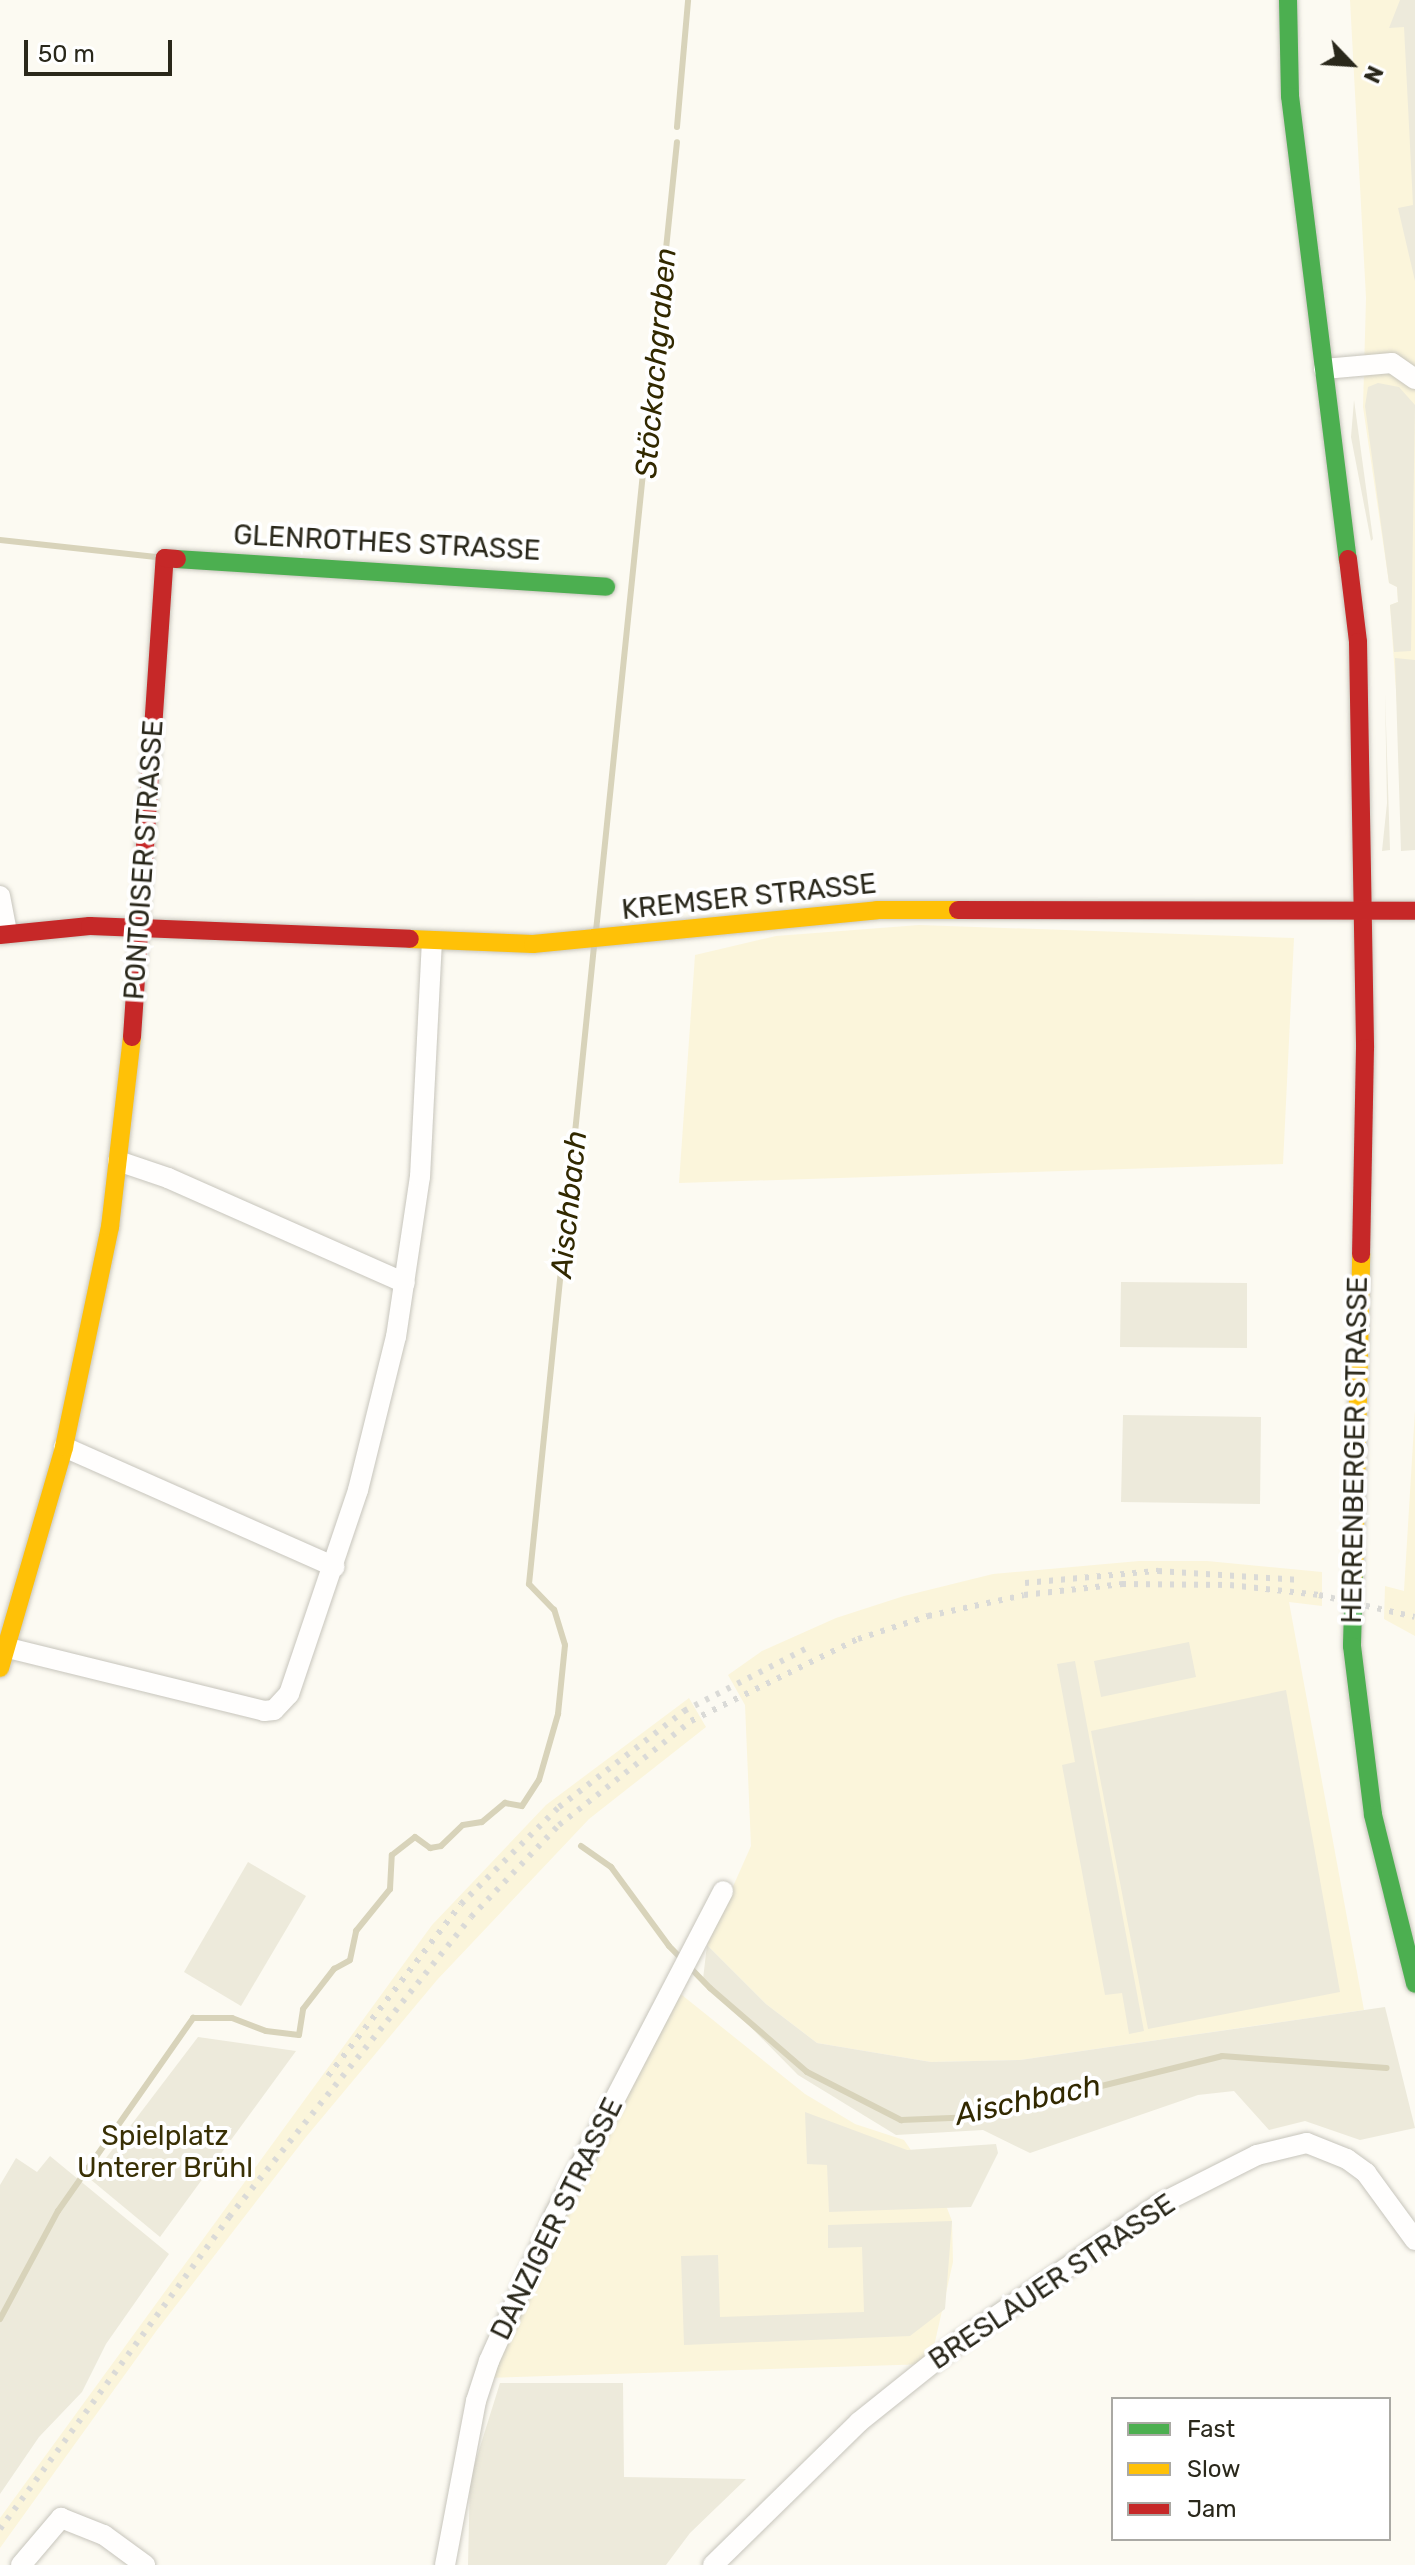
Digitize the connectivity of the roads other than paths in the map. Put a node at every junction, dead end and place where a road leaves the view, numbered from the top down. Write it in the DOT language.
graph roads {
  1 [pos="1288,0"];
  2 [pos="1324,369"];
  3 [pos="1415,379"];
  4 [pos="165,558"];
  5 [pos="606,587"];
  6 [pos="0,896"];
  7 [pos="1365,910"];
  8 [pos="1415,911"];
  9 [pos="140,927"];
  10 [pos="4,933"];
  11 [pos="432,942"];
  12 [pos="118,1161"];
  13 [pos="405,1283"];
  14 [pos="64,1447"];
  15 [pos="335,1567"];
  16 [pos="3,1646"];
  17 [pos="0,1668"];
  18 [pos="723,1891"];
  19 [pos="1415,1984"];
  20 [pos="1415,2240"];
  21 [pos="21,2565"];
  22 [pos="145,2565"];
  23 [pos="445,2565"];
  24 [pos="713,2565"];
  1 -- 2 [label="street, HERRENBERGER STRASSE"];
  2 -- 3 [label="street"];
  2 -- 7 [label="street, HERRENBERGER STRASSE"];
  4 -- 5 [label="street, GLENROTHES STRASSE"];
  4 -- 9 [label="street, PONTOISER STRASSE"];
  6 -- 10 [label="street"];
  7 -- 8 [label="street"];
  7 -- 11 [label="street, KREMSER STRASSE"];
  7 -- 19 [label="street, HERRENBERGER STRASSE"];
  9 -- 10 [label="street, KREMSER STRASSE"];
  9 -- 11 [label="street, KREMSER STRASSE"];
  9 -- 12 [label="street, PONTOISER STRASSE"];
  11 -- 13 [label="street"];
  12 -- 13 [label="street"];
  12 -- 14 [label="street, PONTOISER STRASSE"];
  13 -- 15 [label="street"];
  14 -- 15 [label="street"];
  14 -- 16 [label="street, PONTOISER STRASSE"];
  15 -- 16 [label="street"];
  16 -- 17 [label="street, PONTOISER STRASSE"];
  18 -- 23 [label="street, DANZIGER STRASSE"];
  20 -- 24 [label="street, BRESLAUER STRASSE"];
  21 -- 22 [label="street"];
}
